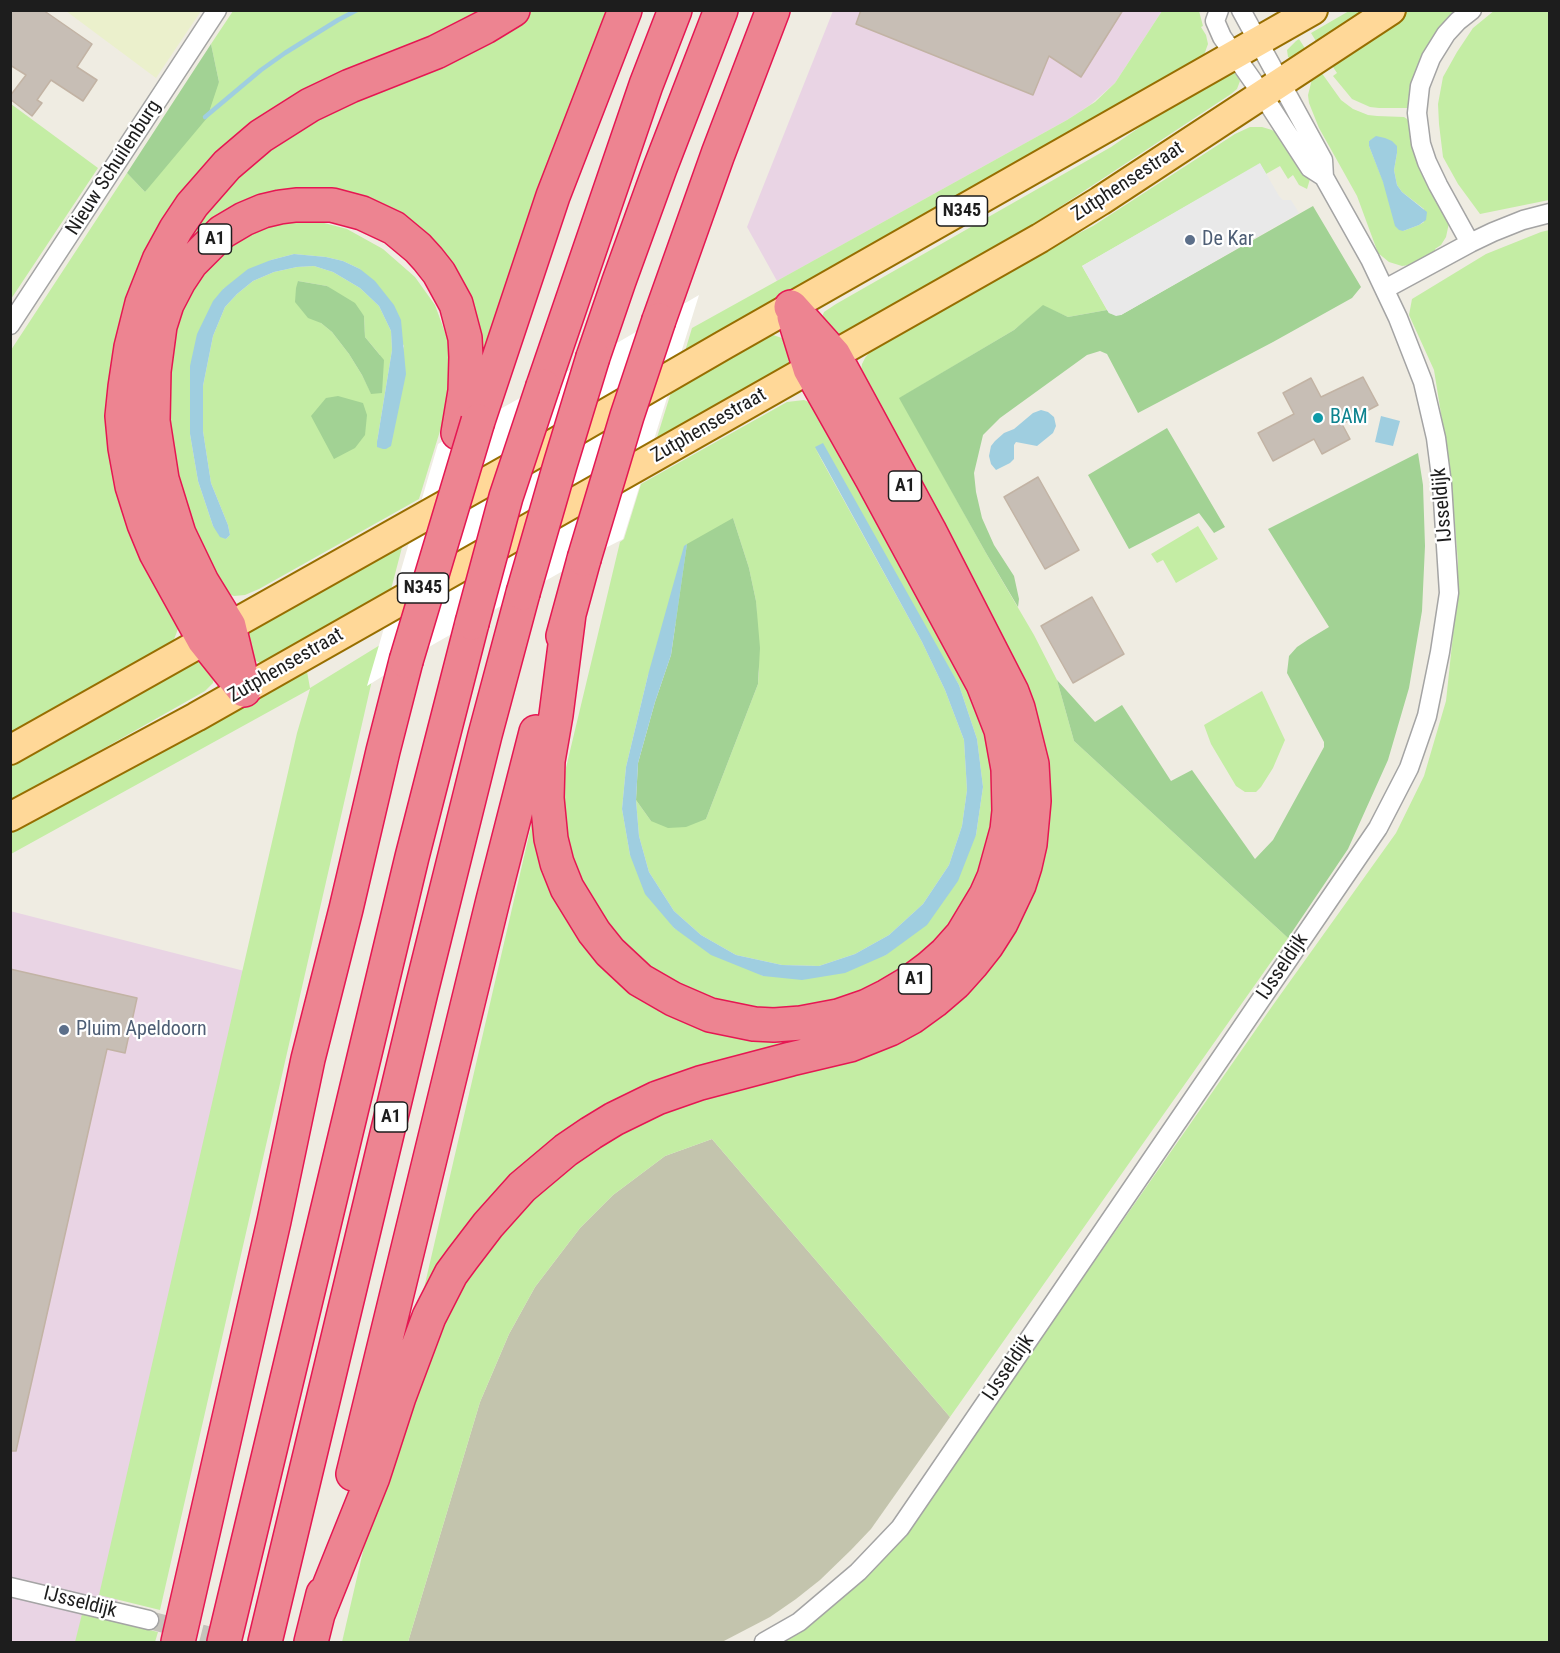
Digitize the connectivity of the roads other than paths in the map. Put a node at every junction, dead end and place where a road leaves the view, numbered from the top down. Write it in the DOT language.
graph roads {
  1 [pos="217,10"];
  2 [pos="513,10"];
  3 [pos="625,10"];
  4 [pos="675,10"];
  5 [pos="721,10"];
  6 [pos="773,10"];
  7 [pos="1219,10"];
  8 [pos="1241,10"];
  9 [pos="1313,10"];
  10 [pos="1392,10"];
  11 [pos="1472,10"];
  12 [pos="1259,42"];
  13 [pos="1234,55"];
  14 [pos="1271,88"];
  15 [pos="1550,213"];
  16 [pos="1470,243"];
  17 [pos="1385,289"];
  18 [pos="791,307"];
  19 [pos="10,325"];
  20 [pos="822,362"];
  21 [pos="468,427"];
  22 [pos="569,614"];
  23 [pos="216,633"];
  24 [pos="244,690"];
  25 [pos="10,750"];
  26 [pos="10,817"];
  27 [pos="10,1587"];
  28 [pos="149,1620"];
  29 [pos="314,1628"];
  30 [pos="178,1642"];
  31 [pos="224,1642"];
  32 [pos="265,1642"];
  33 [pos="765,1642"];
  1 -- 19 [label="street, Nieuw Schuilenburg"];
  2 -- 23 [label="highway, A1"];
  3 -- 21 [label="highway, A1"];
  4 -- 31 [label="highway, A1, bridge"];
  5 -- 32 [label="highway, A1, bridge"];
  6 -- 22 [label="highway, A1, bridge"];
  7 -- 13 [label="street"];
  8 -- 12 [label="street"];
  9 -- 12 [label="main road, N345"];
  10 -- 14 [label="main road, Zutphensestraat / N345"];
  11 -- 16 [label="street"];
  12 -- 13 [label="main road, N345"];
  12 -- 14 [label="street"];
  13 -- 14 [label="street"];
  13 -- 18 [label="main road, N345"];
  14 -- 17 [label="street, IJsseldijk"];
  14 -- 20 [label="main road, Zutphensestraat / N345"];
  15 -- 16 [label="street"];
  16 -- 17 [label="street"];
  17 -- 33 [label="street, IJsseldijk"];
  18 -- 20 [label="highway"];
  18 -- 23 [label="main road, N345"];
  20 -- 22 [label="highway, A1"];
  20 -- 24 [label="main road, Zutphensestraat / N345"];
  20 -- 29 [label="highway, A1"];
  21 -- 23 [label="highway, A1"];
  21 -- 30 [label="highway, A1, bridge"];
  22 -- 29 [label="highway, A1"];
  23 -- 24 [label="highway"];
  23 -- 25 [label="main road, N345"];
  24 -- 26 [label="main road, Zutphensestraat / N345"];
  27 -- 28 [label="street, IJsseldijk"];
}
